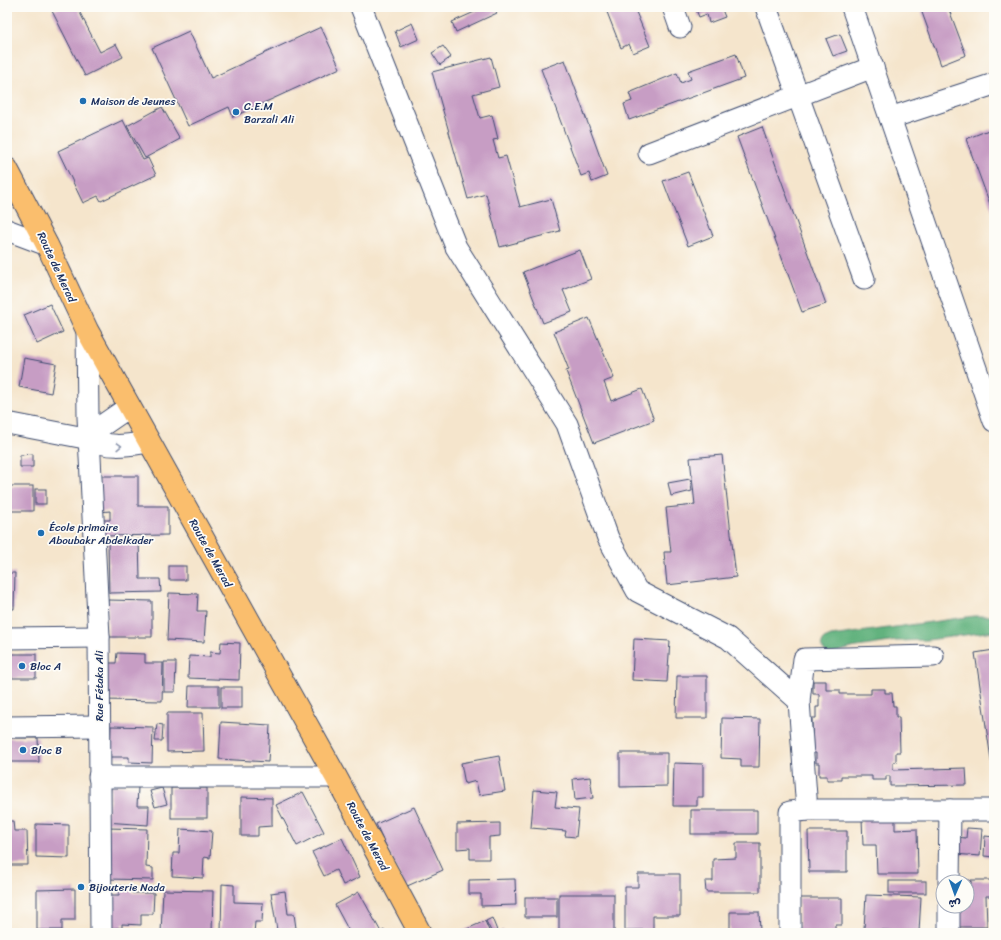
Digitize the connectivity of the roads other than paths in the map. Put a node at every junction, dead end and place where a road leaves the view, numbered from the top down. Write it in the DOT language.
graph roads {
  1 [pos="361,7"];
  2 [pos="673,7"];
  3 [pos="766,7"];
  4 [pos="852,7"];
  5 [pos="680,27"];
  6 [pos="873,67"];
  7 [pos="994,84"];
  8 [pos="798,96"];
  9 [pos="890,118"];
  10 [pos="649,153"];
  11 [pos="7,169"];
  12 [pos="7,230"];
  13 [pos="48,244"];
  14 [pos="864,279"];
  15 [pos="87,330"];
  16 [pos="988,385"];
  17 [pos="129,407"];
  18 [pos="994,422"];
  19 [pos="7,423"];
  20 [pos="90,439"];
  21 [pos="149,442"];
  22 [pos="99,637"];
  23 [pos="7,638"];
  24 [pos="933,656"];
  25 [pos="799,702"];
  26 [pos="99,726"];
  27 [pos="7,727"];
  28 [pos="99,777"];
  29 [pos="336,777"];
  30 [pos="807,810"];
  31 [pos="950,810"];
  32 [pos="994,810"];
  33 [pos="949,874"];
  34 [pos="949,914"];
  35 [pos="101,933"];
  36 [pos="420,933"];
  37 [pos="790,933"];
  38 [pos="949,933"];
  1 -- 25 [label="street"];
  2 -- 5 [label="street"];
  3 -- 8 [label="street"];
  4 -- 6 [label="street"];
  6 -- 8 [label="street"];
  6 -- 9 [label="street"];
  7 -- 9 [label="street"];
  8 -- 10 [label="street"];
  8 -- 14 [label="street"];
  9 -- 16 [label="street"];
  11 -- 13 [label="main road, Route de Merad"];
  12 -- 13 [label="street"];
  13 -- 15 [label="main road, Route de Merad"];
  15 -- 17 [label="main road, Route de Merad"];
  15 -- 20 [label="street, Rue Fétaka Ali"];
  16 -- 18 [label="street"];
  17 -- 20 [label="street"];
  17 -- 21 [label="main road, Route de Merad"];
  19 -- 20 [label="street"];
  20 -- 21 [label="street, one-way"];
  20 -- 22 [label="street, Rue Fétaka Ali"];
  21 -- 29 [label="main road, Route de Merad"];
  22 -- 23 [label="street"];
  22 -- 26 [label="street, Rue Fétaka Ali"];
  24 -- 25 [label="street"];
  25 -- 30 [label="street"];
  26 -- 27 [label="street"];
  26 -- 28 [label="street, Rue Fétaka Ali"];
  28 -- 29 [label="street"];
  28 -- 35 [label="street, Rue Fétaka Ali"];
  29 -- 36 [label="main road, Route de Merad"];
  30 -- 31 [label="street"];
  30 -- 37 [label="street"];
  31 -- 32 [label="street"];
  31 -- 33 [label="street"];
  34 -- 38 [label="street"];
}
